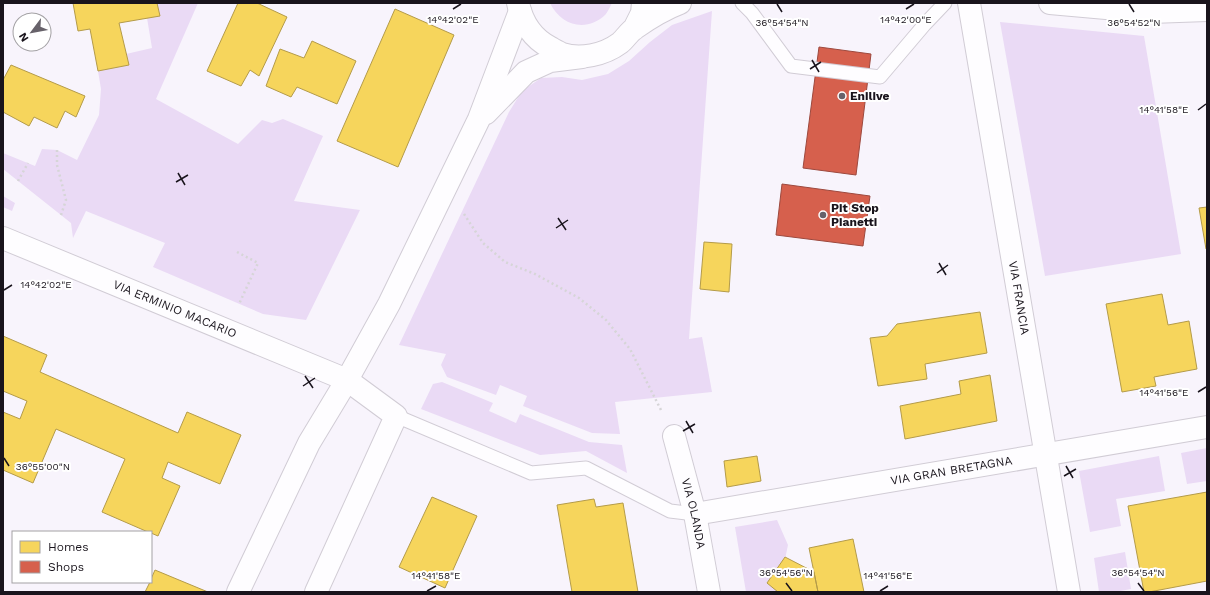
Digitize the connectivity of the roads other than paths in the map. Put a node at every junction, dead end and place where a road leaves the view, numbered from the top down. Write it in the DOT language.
graph roads {
  1 [pos="643,3"];
  2 [pos="680,3"];
  3 [pos="742,3"];
  4 [pos="945,3"];
  5 [pos="969,3"];
  6 [pos="1050,3"];
  7 [pos="519,7"];
  8 [pos="1207,10"];
  9 [pos="634,29"];
  10 [pos="583,57"];
  11 [pos="479,119"];
  12 [pos="3,238"];
  13 [pos="347,380"];
  14 [pos="396,416"];
  15 [pos="1207,427"];
  16 [pos="674,436"];
  17 [pos="1045,454"];
  18 [pos="695,514"];
  19 [pos="238,592"];
  20 [pos="316,592"];
  21 [pos="709,592"];
  22 [pos="1069,592"];
  1 -- 9 [label="street"];
  2 -- 9 [label="street"];
  3 -- 4 [label="lane"];
  5 -- 17 [label="street, VIA FRANCIA"];
  6 -- 8 [label="street"];
  7 -- 10 [label="street"];
  7 -- 11 [label="street"];
  9 -- 10 [label="street"];
  10 -- 11 [label="street"];
  11 -- 13 [label="street"];
  12 -- 13 [label="street, VIA ERMINIO MACARIO"];
  13 -- 14 [label="street, VIA ERMINIO MACARIO"];
  13 -- 19 [label="street"];
  14 -- 18 [label="lane"];
  14 -- 20 [label="street"];
  15 -- 17 [label="street, VIA GRAN BRETAGNA"];
  16 -- 18 [label="street, VIA OLANDA"];
  17 -- 18 [label="street, VIA GRAN BRETAGNA"];
  17 -- 22 [label="street, VIA FRANCIA"];
  18 -- 21 [label="street, VIA OLANDA"];
}
